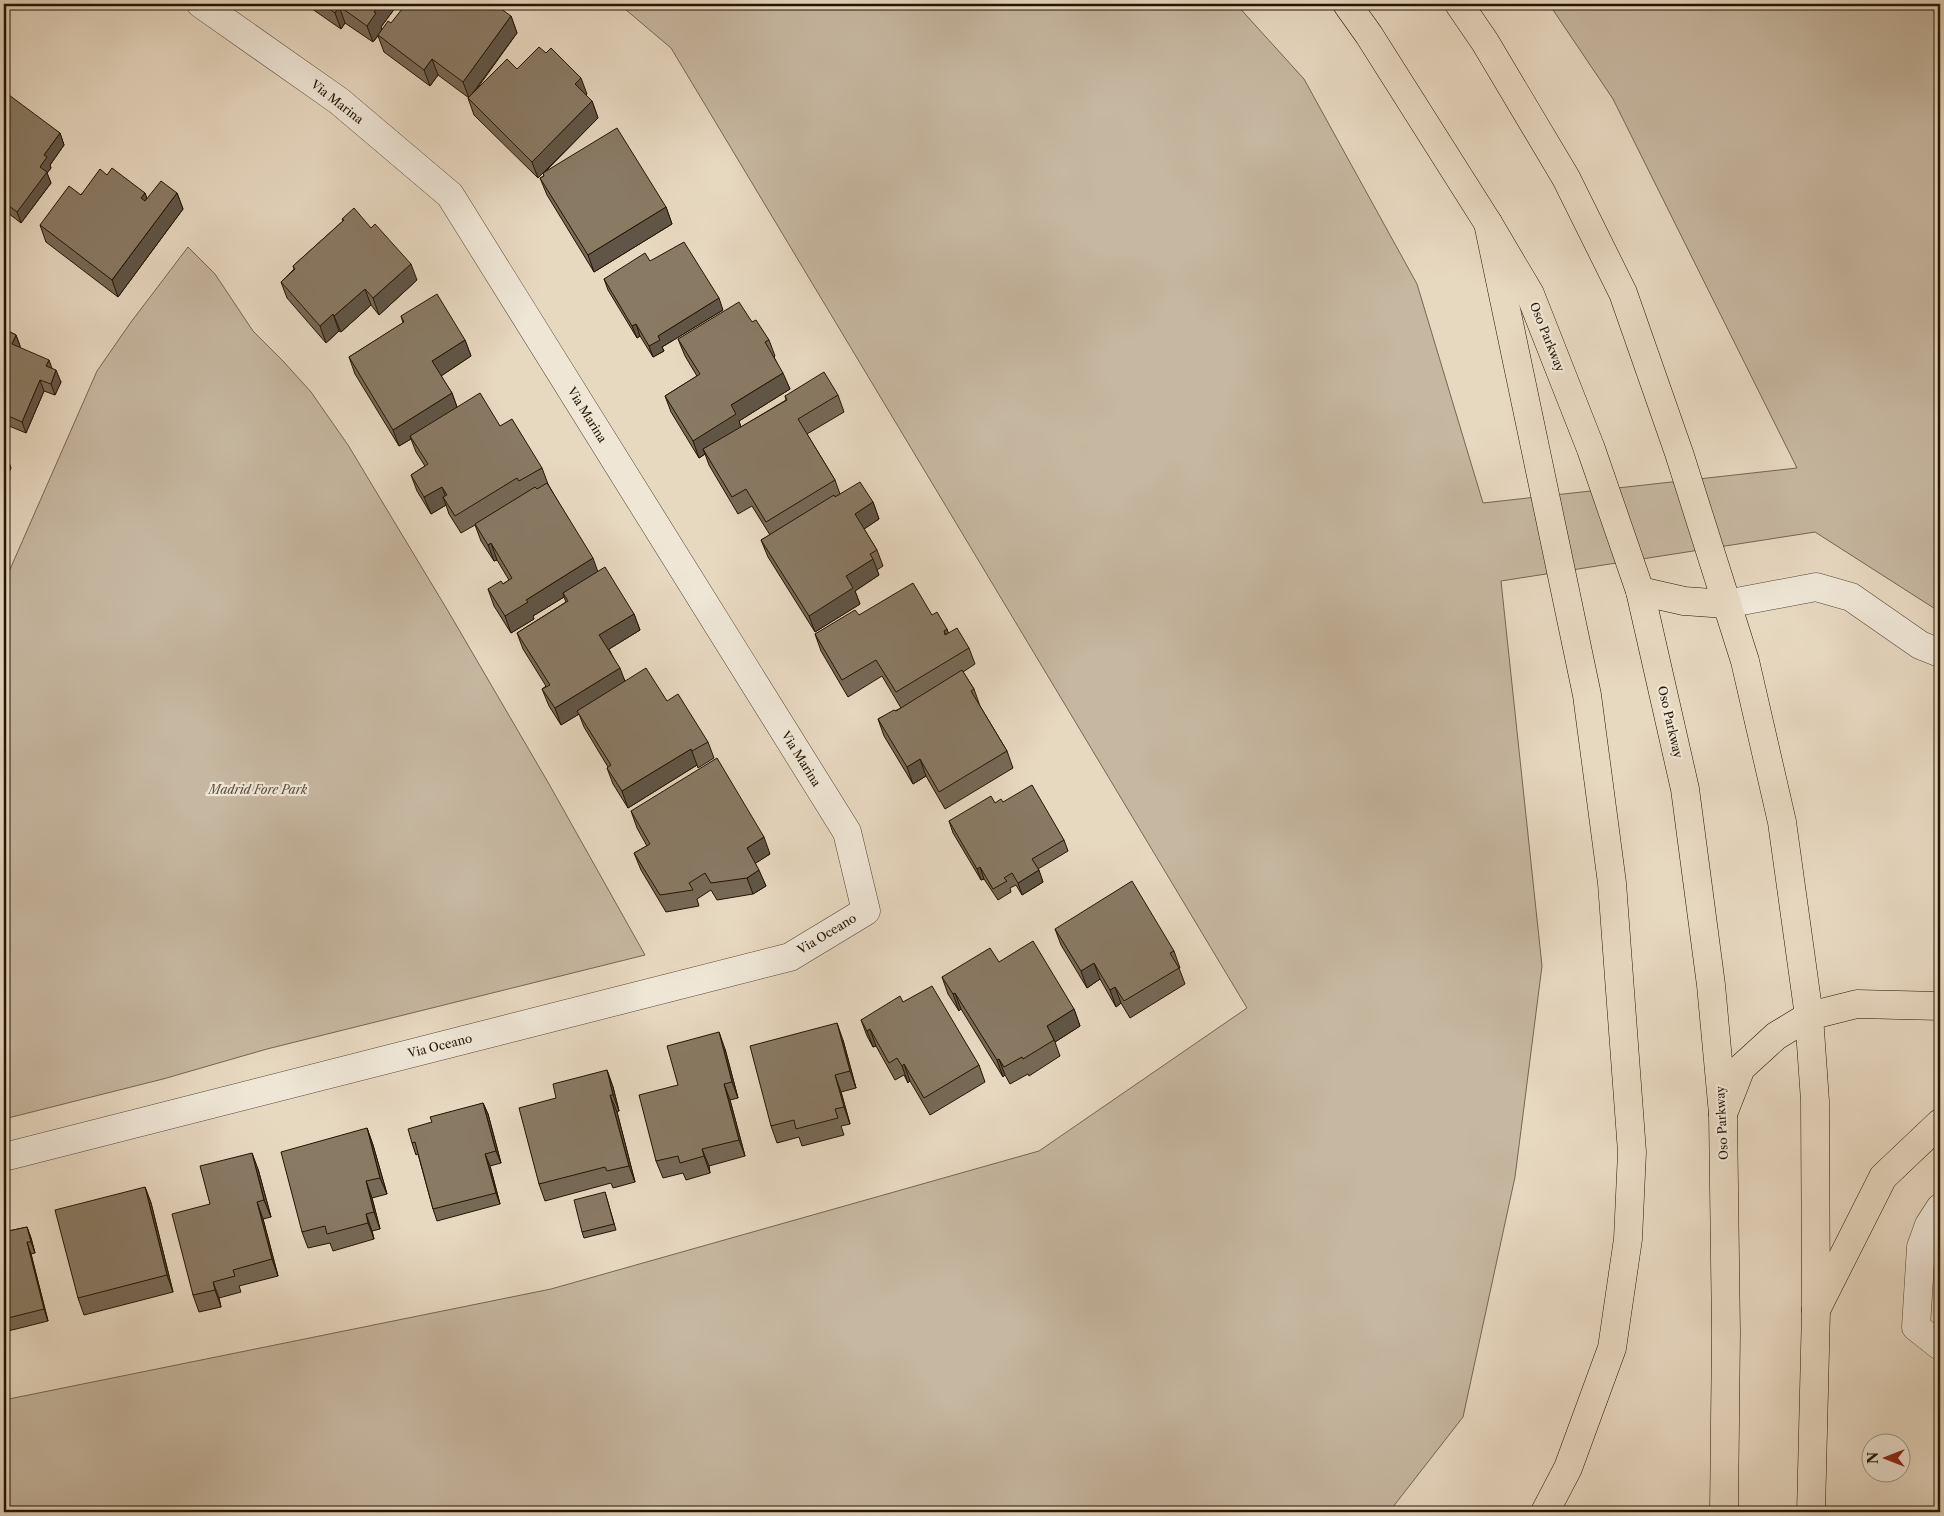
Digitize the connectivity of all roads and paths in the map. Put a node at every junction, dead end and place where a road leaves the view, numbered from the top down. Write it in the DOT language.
graph roads {
  1 [pos="201,4"];
  2 [pos="1346,4"];
  3 [pos="1459,4"];
  4 [pos="1488,223"];
  5 [pos="1640,591"];
  6 [pos="1726,604"];
  7 [pos="1940,653"];
  8 [pos="866,911"];
  9 [pos="1940,1006"];
  10 [pos="1809,1016"];
  11 [pos="1723,1114"];
  12 [pos="1940,1123"];
  13 [pos="4,1157"];
  14 [pos="1940,1208"];
  15 [pos="1816,1310"];
  16 [pos="1940,1346"];
  17 [pos="1545,1512"];
  18 [pos="1724,1512"];
  19 [pos="1811,1512"];
  1 -- 8 [label="street, Via Marina"];
  2 -- 4 [label="main road, Oso Parkway"];
  3 -- 6 [label="main road"];
  4 -- 5 [label="main road, Oso Parkway"];
  4 -- 17 [label="main road"];
  5 -- 6 [label="main road"];
  5 -- 11 [label="main road, Oso Parkway"];
  6 -- 7 [label="street"];
  6 -- 10 [label="main road"];
  8 -- 13 [label="street, Via Oceano"];
  9 -- 10 [label="main road"];
  10 -- 11 [label="main road"];
  10 -- 15 [label="main road"];
  11 -- 18 [label="main road, Oso Parkway"];
  12 -- 15 [label="main road"];
  14 -- 16 [label="street"];
  15 -- 19 [label="main road"];
}
